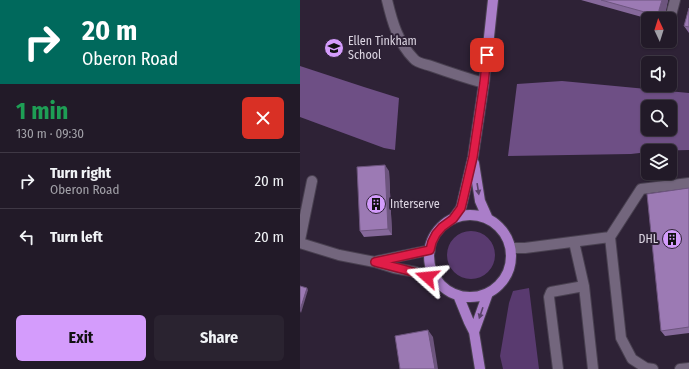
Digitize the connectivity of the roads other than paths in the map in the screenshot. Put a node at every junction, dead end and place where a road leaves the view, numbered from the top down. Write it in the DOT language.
graph roads {
  1 [pos="387,0"];
  2 [pos="493,0"];
  3 [pos="675,0"];
  4 [pos="672,12"];
  5 [pos="484,83"];
  6 [pos="473,157"];
  7 [pos="312,181"];
  8 [pos="689,183"];
  9 [pos="453,219"];
  10 [pos="488,219"];
  11 [pos="610,237"];
  12 [pos="300,240"];
  13 [pos="579,241"];
  14 [pos="300,243"];
  15 [pos="511,248"];
  16 [pos="430,250"];
  17 [pos="375,262"];
  18 [pos="438,281"];
  19 [pos="584,286"];
  20 [pos="488,293"];
  21 [pos="458,295"];
  22 [pos="474,332"];
  23 [pos="689,368"];
  24 [pos="480,369"];
  25 [pos="558,369"];
  26 [pos="593,369"];
  27 [pos="653,369"];
  28 [pos="680,369"];
  1 -- 5 [label="street"];
  2 -- 5 [label="main road"];
  3 -- 4 [label="street"];
  5 -- 6 [label="main road"];
  6 -- 9 [label="main road"];
  6 -- 10 [label="main road, one-way"];
  7 -- 12 [label="street"];
  8 -- 11 [label="street"];
  9 -- 10 [label="main road"];
  9 -- 16 [label="main road"];
  10 -- 15 [label="main road"];
  11 -- 13 [label="street"];
  11 -- 27 [label="street"];
  13 -- 15 [label="street"];
  13 -- 19 [label="street"];
  14 -- 17 [label="street"];
  15 -- 20 [label="main road"];
  16 -- 17 [label="street"];
  16 -- 18 [label="main road"];
  17 -- 18 [label="street"];
  18 -- 21 [label="main road"];
  19 -- 25 [label="street"];
  19 -- 26 [label="street"];
  20 -- 21 [label="main road"];
  20 -- 22 [label="main road, one-way"];
  21 -- 22 [label="main road"];
  22 -- 24 [label="main road"];
  23 -- 28 [label="street"];
}
